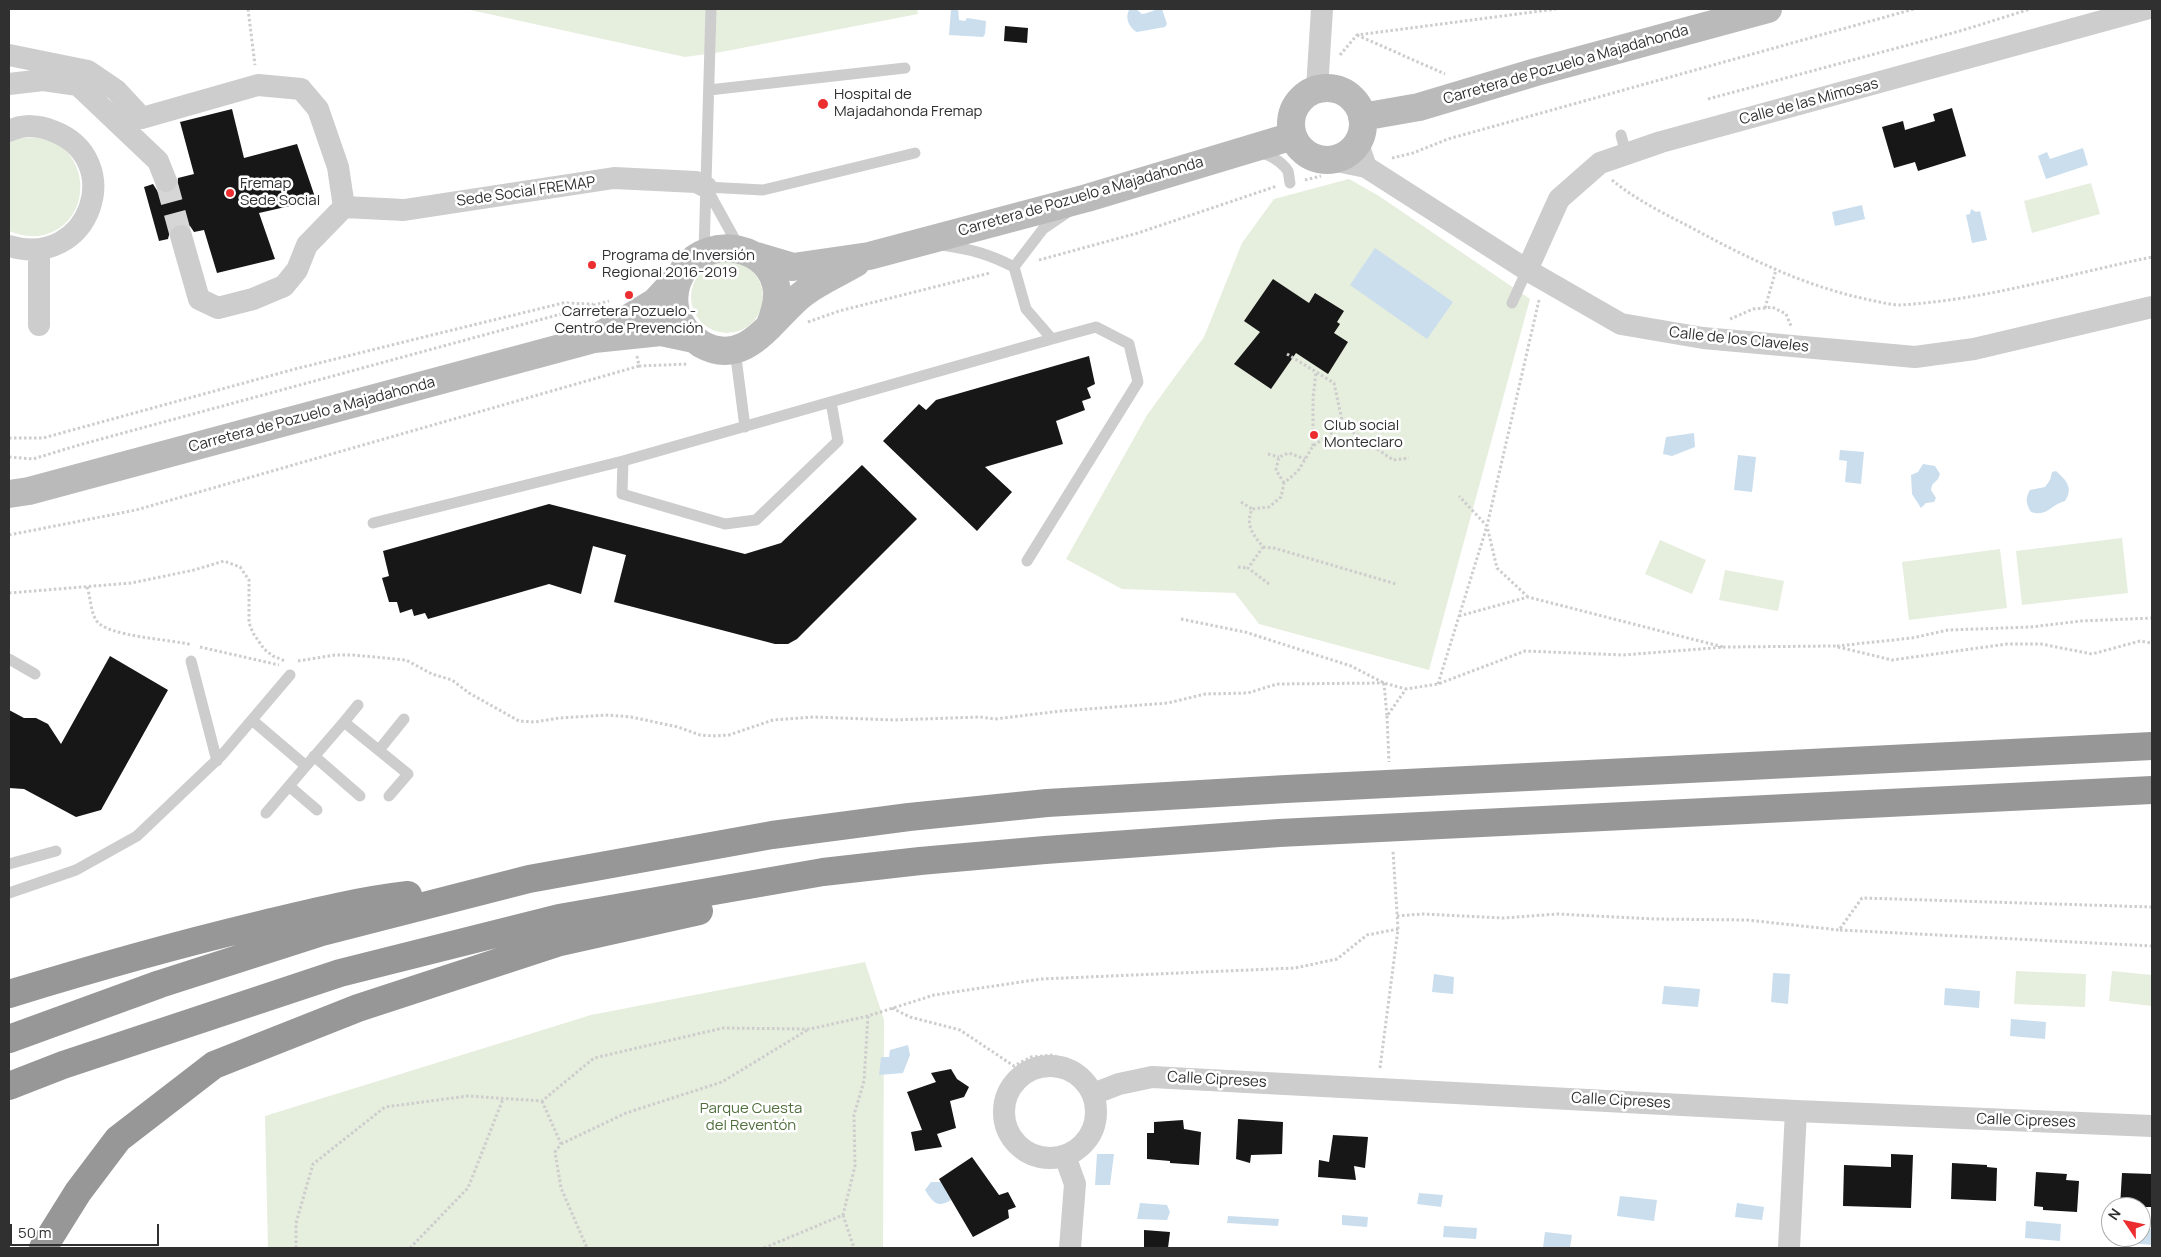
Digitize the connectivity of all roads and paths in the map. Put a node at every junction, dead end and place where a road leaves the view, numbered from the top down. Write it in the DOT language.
graph roads {
  1 [pos="248,9"];
  2 [pos="711,9"];
  3 [pos="1322,9"];
  4 [pos="1556,9"];
  5 [pos="1768,9"];
  6 [pos="2030,9"];
  7 [pos="2146,9"];
  8 [pos="9,55"];
  9 [pos="905,68"];
  10 [pos="9,84"];
  11 [pos="258,85"];
  12 [pos="709,90"];
  13 [pos="1317,90"];
  14 [pos="1462,94"];
  15 [pos="1708,99"];
  16 [pos="1362,117"];
  17 [pos="142,118"];
  18 [pos="9,131"];
  19 [pos="1293,136"];
  20 [pos="915,153"];
  21 [pos="1235,154"];
  22 [pos="1362,155"];
  23 [pos="1596,167"];
  24 [pos="1290,183"];
  25 [pos="706,187"];
  26 [pos="1087,198"];
  27 [pos="344,208"];
  28 [pos="181,236"];
  29 [pos="918,243"];
  30 [pos="9,246"];
  31 [pos="39,250"];
  32 [pos="704,252"];
  33 [pos="748,252"];
  34 [pos="869,256"];
  35 [pos="2152,257"];
  36 [pos="1014,267"];
  37 [pos="1776,270"];
  38 [pos="1536,275"];
  39 [pos="679,276"];
  40 [pos="1512,303"];
  41 [pos="598,304"];
  42 [pos="2152,307"];
  43 [pos="1764,308"];
  44 [pos="39,325"];
  45 [pos="769,327"];
  46 [pos="594,339"];
  47 [pos="694,339"];
  48 [pos="1052,339"];
  49 [pos="735,350"];
  50 [pos="1287,354"];
  51 [pos="639,366"];
  52 [pos="1316,372"];
  53 [pos="831,402"];
  54 [pos="1343,425"];
  55 [pos="745,427"];
  56 [pos="9,438"];
  57 [pos="1313,446"];
  58 [pos="1268,454"];
  59 [pos="1279,457"];
  60 [pos="1409,458"];
  61 [pos="1305,459"];
  62 [pos="624,461"];
  63 [pos="1284,484"];
  64 [pos="16,495"];
  65 [pos="1458,496"];
  66 [pos="1242,502"];
  67 [pos="1252,509"];
  68 [pos="374,523"];
  69 [pos="1487,526"];
  70 [pos="9,535"];
  71 [pos="1263,547"];
  72 [pos="1027,561"];
  73 [pos="1238,567"];
  74 [pos="1248,568"];
  75 [pos="1269,584"];
  76 [pos="1396,584"];
  77 [pos="87,587"];
  78 [pos="9,593"];
  79 [pos="1528,597"];
  80 [pos="1459,616"];
  81 [pos="2152,618"];
  82 [pos="1181,619"];
  83 [pos="2152,643"];
  84 [pos="1834,646"];
  85 [pos="1726,647"];
  86 [pos="9,659"];
  87 [pos="191,660"];
  88 [pos="301,661"];
  89 [pos="294,662"];
  90 [pos="288,669"];
  91 [pos="35,674"];
  92 [pos="1384,683"];
  93 [pos="1438,684"];
  94 [pos="1406,689"];
  95 [pos="358,705"];
  96 [pos="404,719"];
  97 [pos="252,720"];
  98 [pos="344,722"];
  99 [pos="2152,746"];
  100 [pos="379,750"];
  101 [pos="216,760"];
  102 [pos="310,761"];
  103 [pos="289,786"];
  104 [pos="2152,790"];
  105 [pos="360,796"];
  106 [pos="389,796"];
  107 [pos="317,810"];
  108 [pos="266,813"];
  109 [pos="56,851"];
  110 [pos="9,864"];
  111 [pos="823,872"];
  112 [pos="529,879"];
  113 [pos="9,892"];
  114 [pos="1395,893"];
  115 [pos="2152,907"];
  116 [pos="1397,916"];
  117 [pos="1398,929"];
  118 [pos="1839,930"];
  119 [pos="2152,946"];
  120 [pos="9,994"];
  121 [pos="892,1008"];
  122 [pos="868,1016"];
  123 [pos="810,1029"];
  124 [pos="9,1039"];
  125 [pos="1094,1084"];
  126 [pos="9,1086"];
  127 [pos="1377,1088"];
  128 [pos="504,1098"];
  129 [pos="542,1101"];
  130 [pos="1796,1111"];
  131 [pos="2152,1126"];
  132 [pos="561,1144"];
  133 [pos="1065,1156"];
  134 [pos="843,1215"];
  135 [pos="43,1248"];
  136 [pos="296,1248"];
  137 [pos="410,1248"];
  138 [pos="587,1248"];
  139 [pos="764,1248"];
  140 [pos="854,1248"];
  141 [pos="1070,1248"];
  142 [pos="1789,1248"];
  1 -- 11 [label="path"];
  2 -- 12 [label="lane"];
  3 -- 13 [label="street"];
  4 -- 14 [label="path"];
  5 -- 14 [label="street, Carretera de Pozuelo a Majadahonda"];
  6 -- 15 [label="path"];
  7 -- 23 [label="street, Calle de las Mimosas"];
  8 -- 17 [label="street"];
  9 -- 12 [label="lane"];
  10 -- 17 [label="street"];
  11 -- 17 [label="street"];
  11 -- 27 [label="street"];
  12 -- 25 [label="lane"];
  13 -- 16 [label="street"];
  13 -- 19 [label="street"];
  14 -- 16 [label="street, Carretera de Pozuelo a Majadahonda"];
  16 -- 22 [label="street"];
  18 -- 31 [label="street"];
  19 -- 21 [label="street, Carretera de Pozuelo a Majadahonda"];
  19 -- 22 [label="street"];
  20 -- 25 [label="lane"];
  21 -- 24 [label="lane"];
  21 -- 26 [label="street, Carretera de Pozuelo a Majadahonda"];
  22 -- 38 [label="street, Calle de los Claveles"];
  23 -- 37 [label="path"];
  23 -- 38 [label="street, Calle de las Mimosas"];
  25 -- 27 [label="street, Sede Social FREMAP"];
  25 -- 32 [label="lane"];
  25 -- 33 [label="lane"];
  26 -- 29 [label="street, Carretera de Pozuelo a Majadahonda"];
  26 -- 36 [label="lane"];
  27 -- 28 [label="street"];
  29 -- 34 [label="street, Carretera de Pozuelo a Majadahonda"];
  29 -- 36 [label="lane"];
  30 -- 31 [label="street"];
  31 -- 44 [label="street"];
  32 -- 33 [label="street"];
  32 -- 39 [label="street"];
  33 -- 34 [label="street, Carretera de Pozuelo a Majadahonda"];
  33 -- 45 [label="street"];
  34 -- 45 [label="street, Carretera de Pozuelo a Majadahonda"];
  35 -- 37 [label="path"];
  36 -- 48 [label="lane"];
  37 -- 43 [label="path"];
  38 -- 40 [label="lane"];
  38 -- 42 [label="street, Calle de los Claveles"];
  38 -- 69 [label="path"];
  39 -- 46 [label="street, Carretera de Pozuelo a Majadahonda"];
  39 -- 47 [label="street"];
  41 -- 56 [label="path"];
  45 -- 49 [label="street"];
  46 -- 47 [label="street, Carretera de Pozuelo a Majadahonda"];
  46 -- 64 [label="street, Carretera de Pozuelo a Majadahonda"];
  47 -- 49 [label="street"];
  48 -- 53 [label="lane"];
  48 -- 72 [label="lane"];
  49 -- 55 [label="lane"];
  50 -- 52 [label="path"];
  51 -- 70 [label="path"];
  52 -- 54 [label="path"];
  52 -- 57 [label="path"];
  53 -- 55 [label="lane"];
  53 -- 62 [label="lane"];
  54 -- 57 [label="path"];
  54 -- 60 [label="path"];
  55 -- 62 [label="lane"];
  57 -- 61 [label="path"];
  58 -- 59 [label="path"];
  59 -- 61 [label="path"];
  59 -- 63 [label="path"];
  61 -- 63 [label="path"];
  62 -- 68 [label="lane"];
  63 -- 67 [label="path"];
  65 -- 69 [label="path"];
  66 -- 67 [label="path"];
  67 -- 71 [label="path"];
  69 -- 79 [label="path"];
  69 -- 80 [label="path"];
  71 -- 74 [label="path"];
  71 -- 76 [label="path"];
  73 -- 74 [label="path"];
  74 -- 75 [label="path"];
  77 -- 78 [label="path"];
  77 -- 88 [label="path"];
  77 -- 90 [label="path"];
  79 -- 80 [label="path"];
  79 -- 85 [label="path"];
  80 -- 93 [label="path"];
  81 -- 84 [label="path"];
  82 -- 92 [label="path"];
  83 -- 84 [label="path"];
  84 -- 85 [label="path"];
  85 -- 93 [label="path"];
  86 -- 91 [label="lane"];
  87 -- 101 [label="lane"];
  88 -- 89 [label="path"];
  88 -- 92 [label="path"];
  90 -- 97 [label="lane"];
  92 -- 94 [label="path"];
  92 -- 94 [label="path"];
  93 -- 94 [label="path"];
  95 -- 98 [label="lane"];
  96 -- 100 [label="lane"];
  97 -- 101 [label="lane"];
  97 -- 102 [label="lane"];
  98 -- 100 [label="lane"];
  98 -- 102 [label="lane"];
  99 -- 112 [label="highway"];
  100 -- 106 [label="lane"];
  101 -- 113 [label="lane"];
  102 -- 103 [label="lane"];
  102 -- 105 [label="lane"];
  103 -- 107 [label="lane"];
  103 -- 108 [label="lane"];
  104 -- 111 [label="highway"];
  109 -- 110 [label="lane"];
  111 -- 126 [label="highway"];
  111 -- 135 [label="highway"];
  112 -- 120 [label="highway"];
  112 -- 124 [label="highway"];
  114 -- 116 [label="path"];
  115 -- 118 [label="path"];
  116 -- 117 [label="path"];
  116 -- 118 [label="path"];
  117 -- 121 [label="path"];
  117 -- 127 [label="path"];
  118 -- 119 [label="path"];
  121 -- 122 [label="path"];
  121 -- 125 [label="path"];
  122 -- 123 [label="path"];
  122 -- 134 [label="path"];
  123 -- 129 [label="path"];
  123 -- 132 [label="path"];
  125 -- 127 [label="street, Calle Cipreses"];
  125 -- 133 [label="street"];
  125 -- 133 [label="street"];
  127 -- 130 [label="street, Calle Cipreses"];
  128 -- 129 [label="path"];
  128 -- 136 [label="path"];
  128 -- 137 [label="path"];
  129 -- 132 [label="path"];
  130 -- 131 [label="street, Calle Cipreses"];
  130 -- 142 [label="street"];
  132 -- 138 [label="path"];
  133 -- 141 [label="street"];
  134 -- 139 [label="path"];
  134 -- 140 [label="path"];
}
